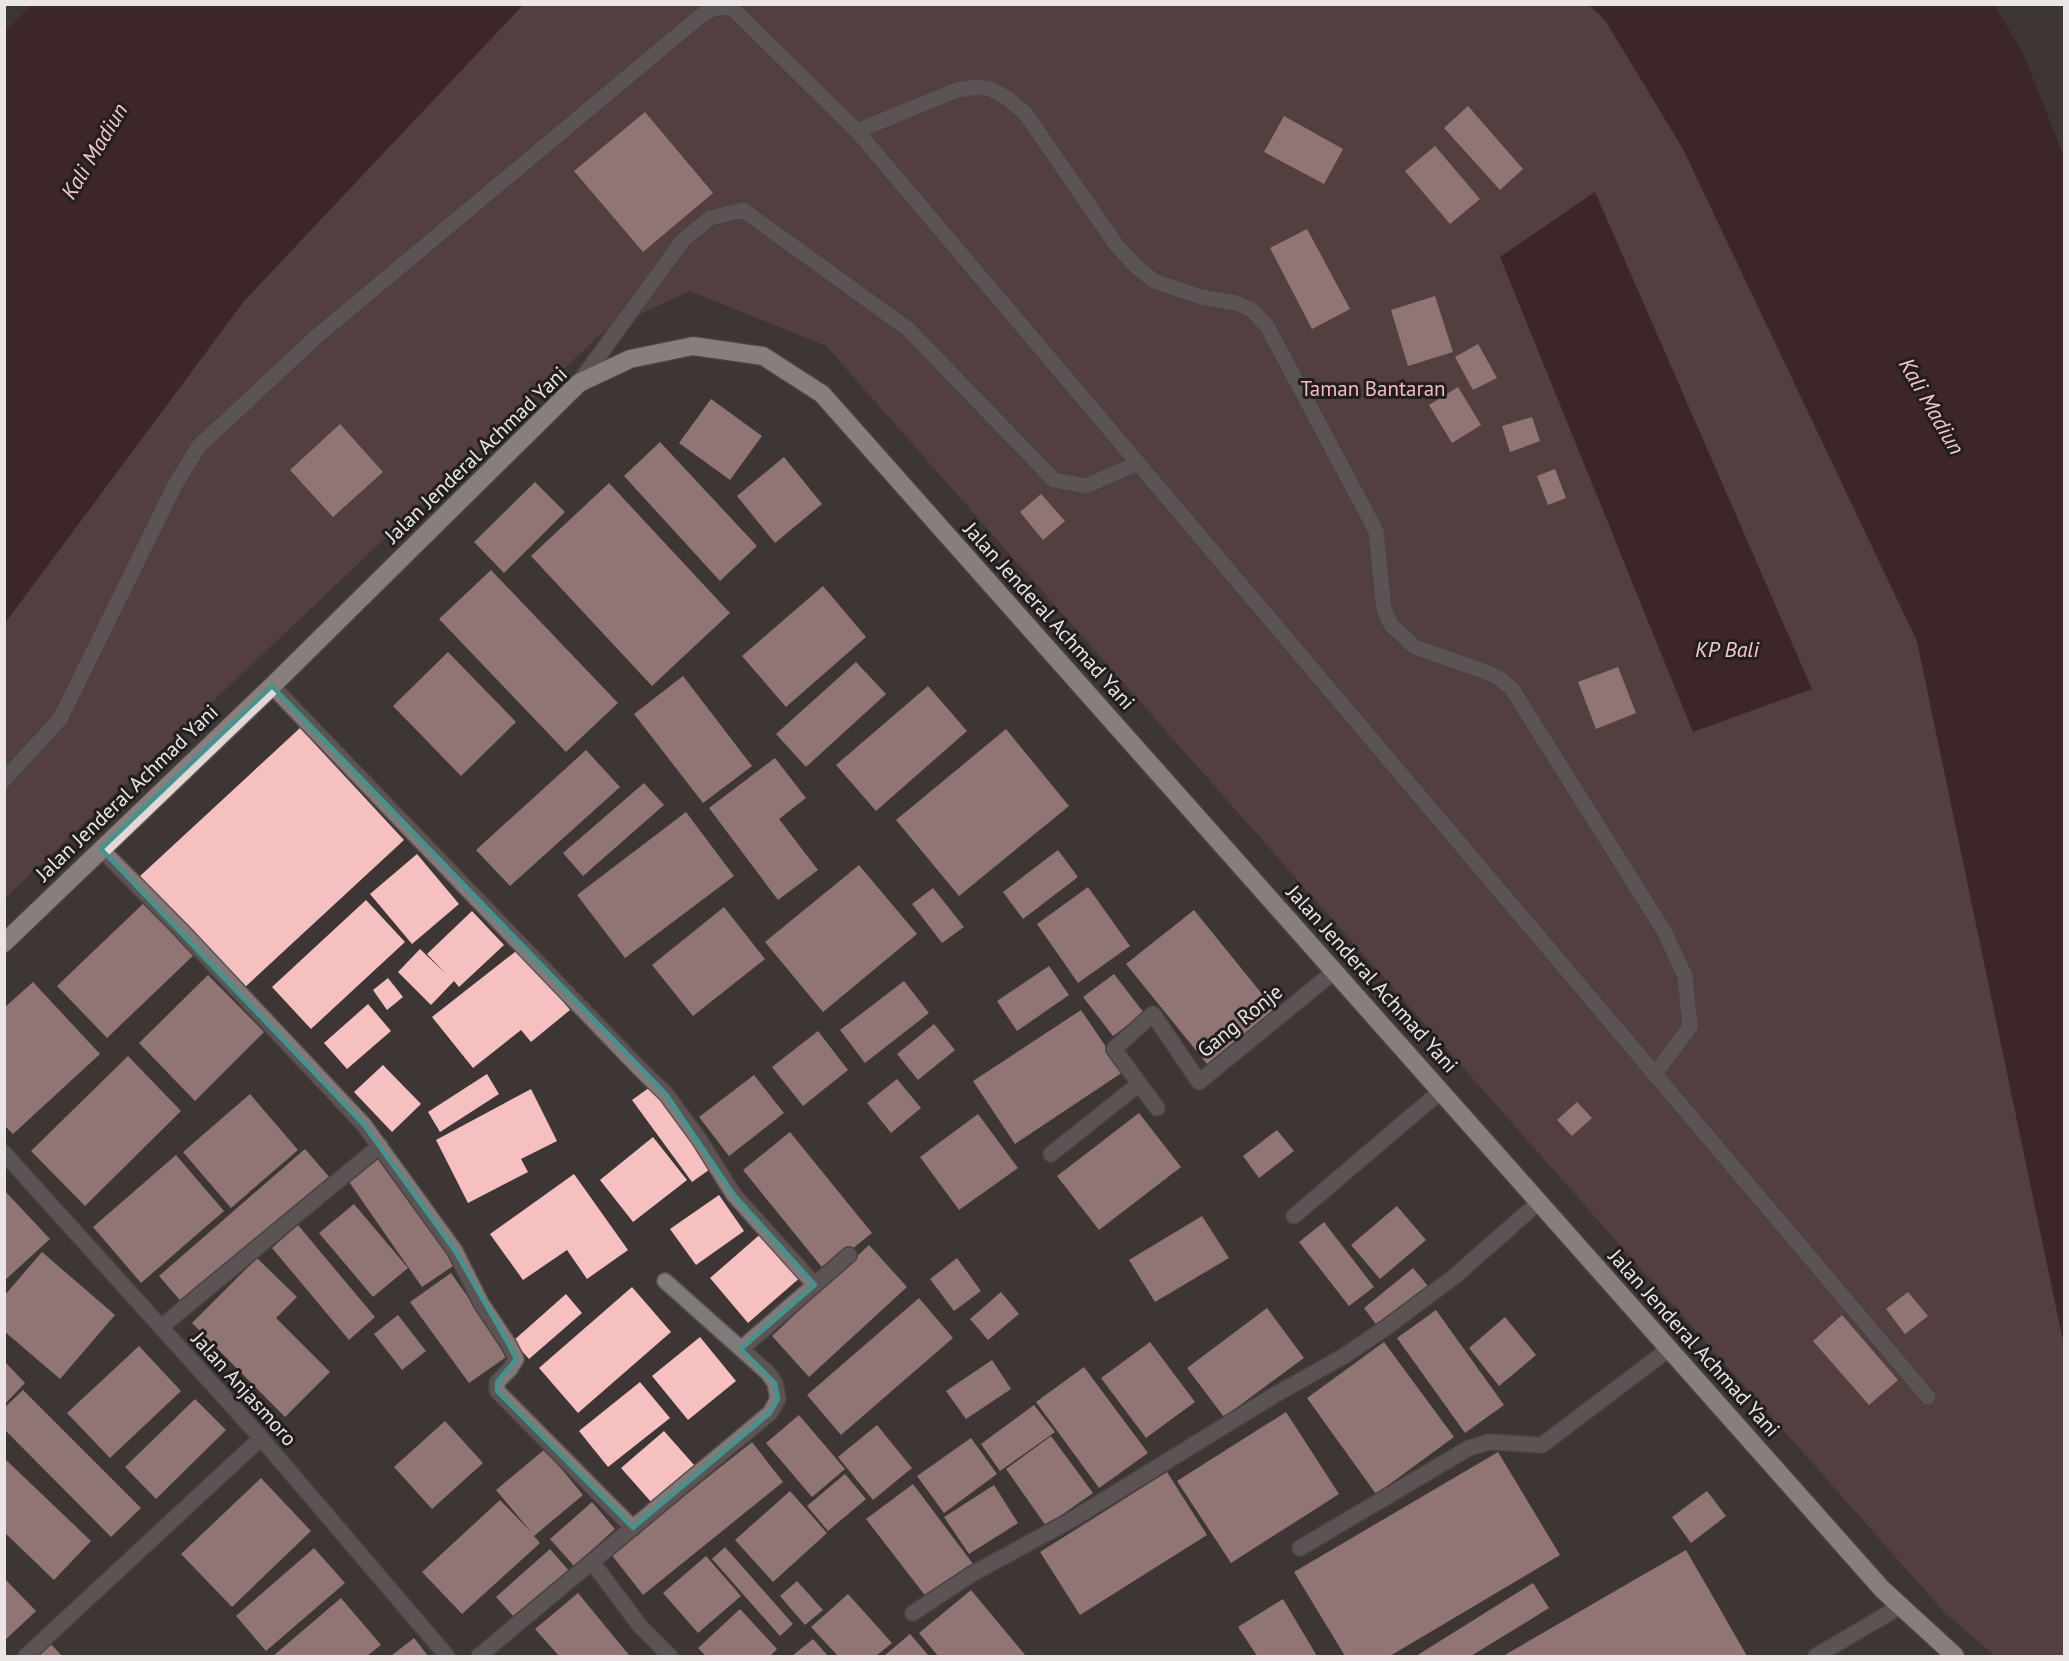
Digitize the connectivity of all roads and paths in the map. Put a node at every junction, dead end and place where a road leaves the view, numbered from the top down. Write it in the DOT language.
graph roads {
  1 [pos="857,131"];
  2 [pos="579,383"];
  3 [pos="1138,463"];
  4 [pos="272,686"];
  5 [pos="4,780"];
  6 [pos="101,849"];
  7 [pos="4,943"];
  8 [pos="1335,971"];
  9 [pos="1654,1075"];
  10 [pos="1139,1084"];
  11 [pos="1441,1091"];
  12 [pos="1157,1108"];
  13 [pos="380,1146"];
  14 [pos="4,1153"];
  15 [pos="1051,1154"];
  16 [pos="1539,1202"];
  17 [pos="1294,1216"];
  18 [pos="849,1255"];
  19 [pos="664,1281"];
  20 [pos="814,1286"];
  21 [pos="161,1327"];
  22 [pos="741,1349"];
  23 [pos="1669,1349"];
  24 [pos="1928,1397"];
  25 [pos="261,1438"];
  26 [pos="633,1528"];
  27 [pos="1300,1548"];
  28 [pos="592,1562"];
  29 [pos="1901,1606"];
  30 [pos="913,1613"];
  31 [pos="26,1656"];
  32 [pos="447,1656"];
  33 [pos="479,1656"];
  34 [pos="669,1656"];
  35 [pos="1816,1656"];
  36 [pos="1955,1656"];
  1 -- 3 [label="street"];
  1 -- 5 [label="street"];
  1 -- 9 [label="street"];
  2 -- 3 [label="street"];
  2 -- 4 [label="highway, Jalan Jenderal Achmad Yani"];
  2 -- 8 [label="highway, Jalan Jenderal Achmad Yani"];
  3 -- 9 [label="street"];
  4 -- 6 [label="highway, Jalan Jenderal Achmad Yani"];
  4 -- 20 [label="street"];
  6 -- 7 [label="highway, Jalan Jenderal Achmad Yani"];
  6 -- 13 [label="street"];
  8 -- 10 [label="street, Gang Ronje"];
  8 -- 11 [label="highway, Jalan Jenderal Achmad Yani"];
  9 -- 24 [label="street"];
  10 -- 12 [label="street, Gang Ronje"];
  10 -- 15 [label="street"];
  11 -- 16 [label="highway, Jalan Jenderal Achmad Yani"];
  11 -- 17 [label="street"];
  13 -- 21 [label="street"];
  13 -- 26 [label="street"];
  14 -- 21 [label="street, Jalan Anjasmoro"];
  16 -- 23 [label="highway, Jalan Jenderal Achmad Yani"];
  16 -- 30 [label="street"];
  18 -- 20 [label="street"];
  19 -- 22 [label="street"];
  20 -- 22 [label="street"];
  21 -- 25 [label="street, Jalan Anjasmoro"];
  22 -- 26 [label="street"];
  23 -- 27 [label="street"];
  23 -- 29 [label="highway, Jalan Jenderal Achmad Yani"];
  25 -- 31 [label="street"];
  25 -- 32 [label="street, Jalan Anjasmoro"];
  26 -- 28 [label="street"];
  28 -- 33 [label="street"];
  28 -- 34 [label="street"];
  29 -- 35 [label="street"];
  29 -- 36 [label="highway, Jalan Jenderal Achmad Yani"];
}
